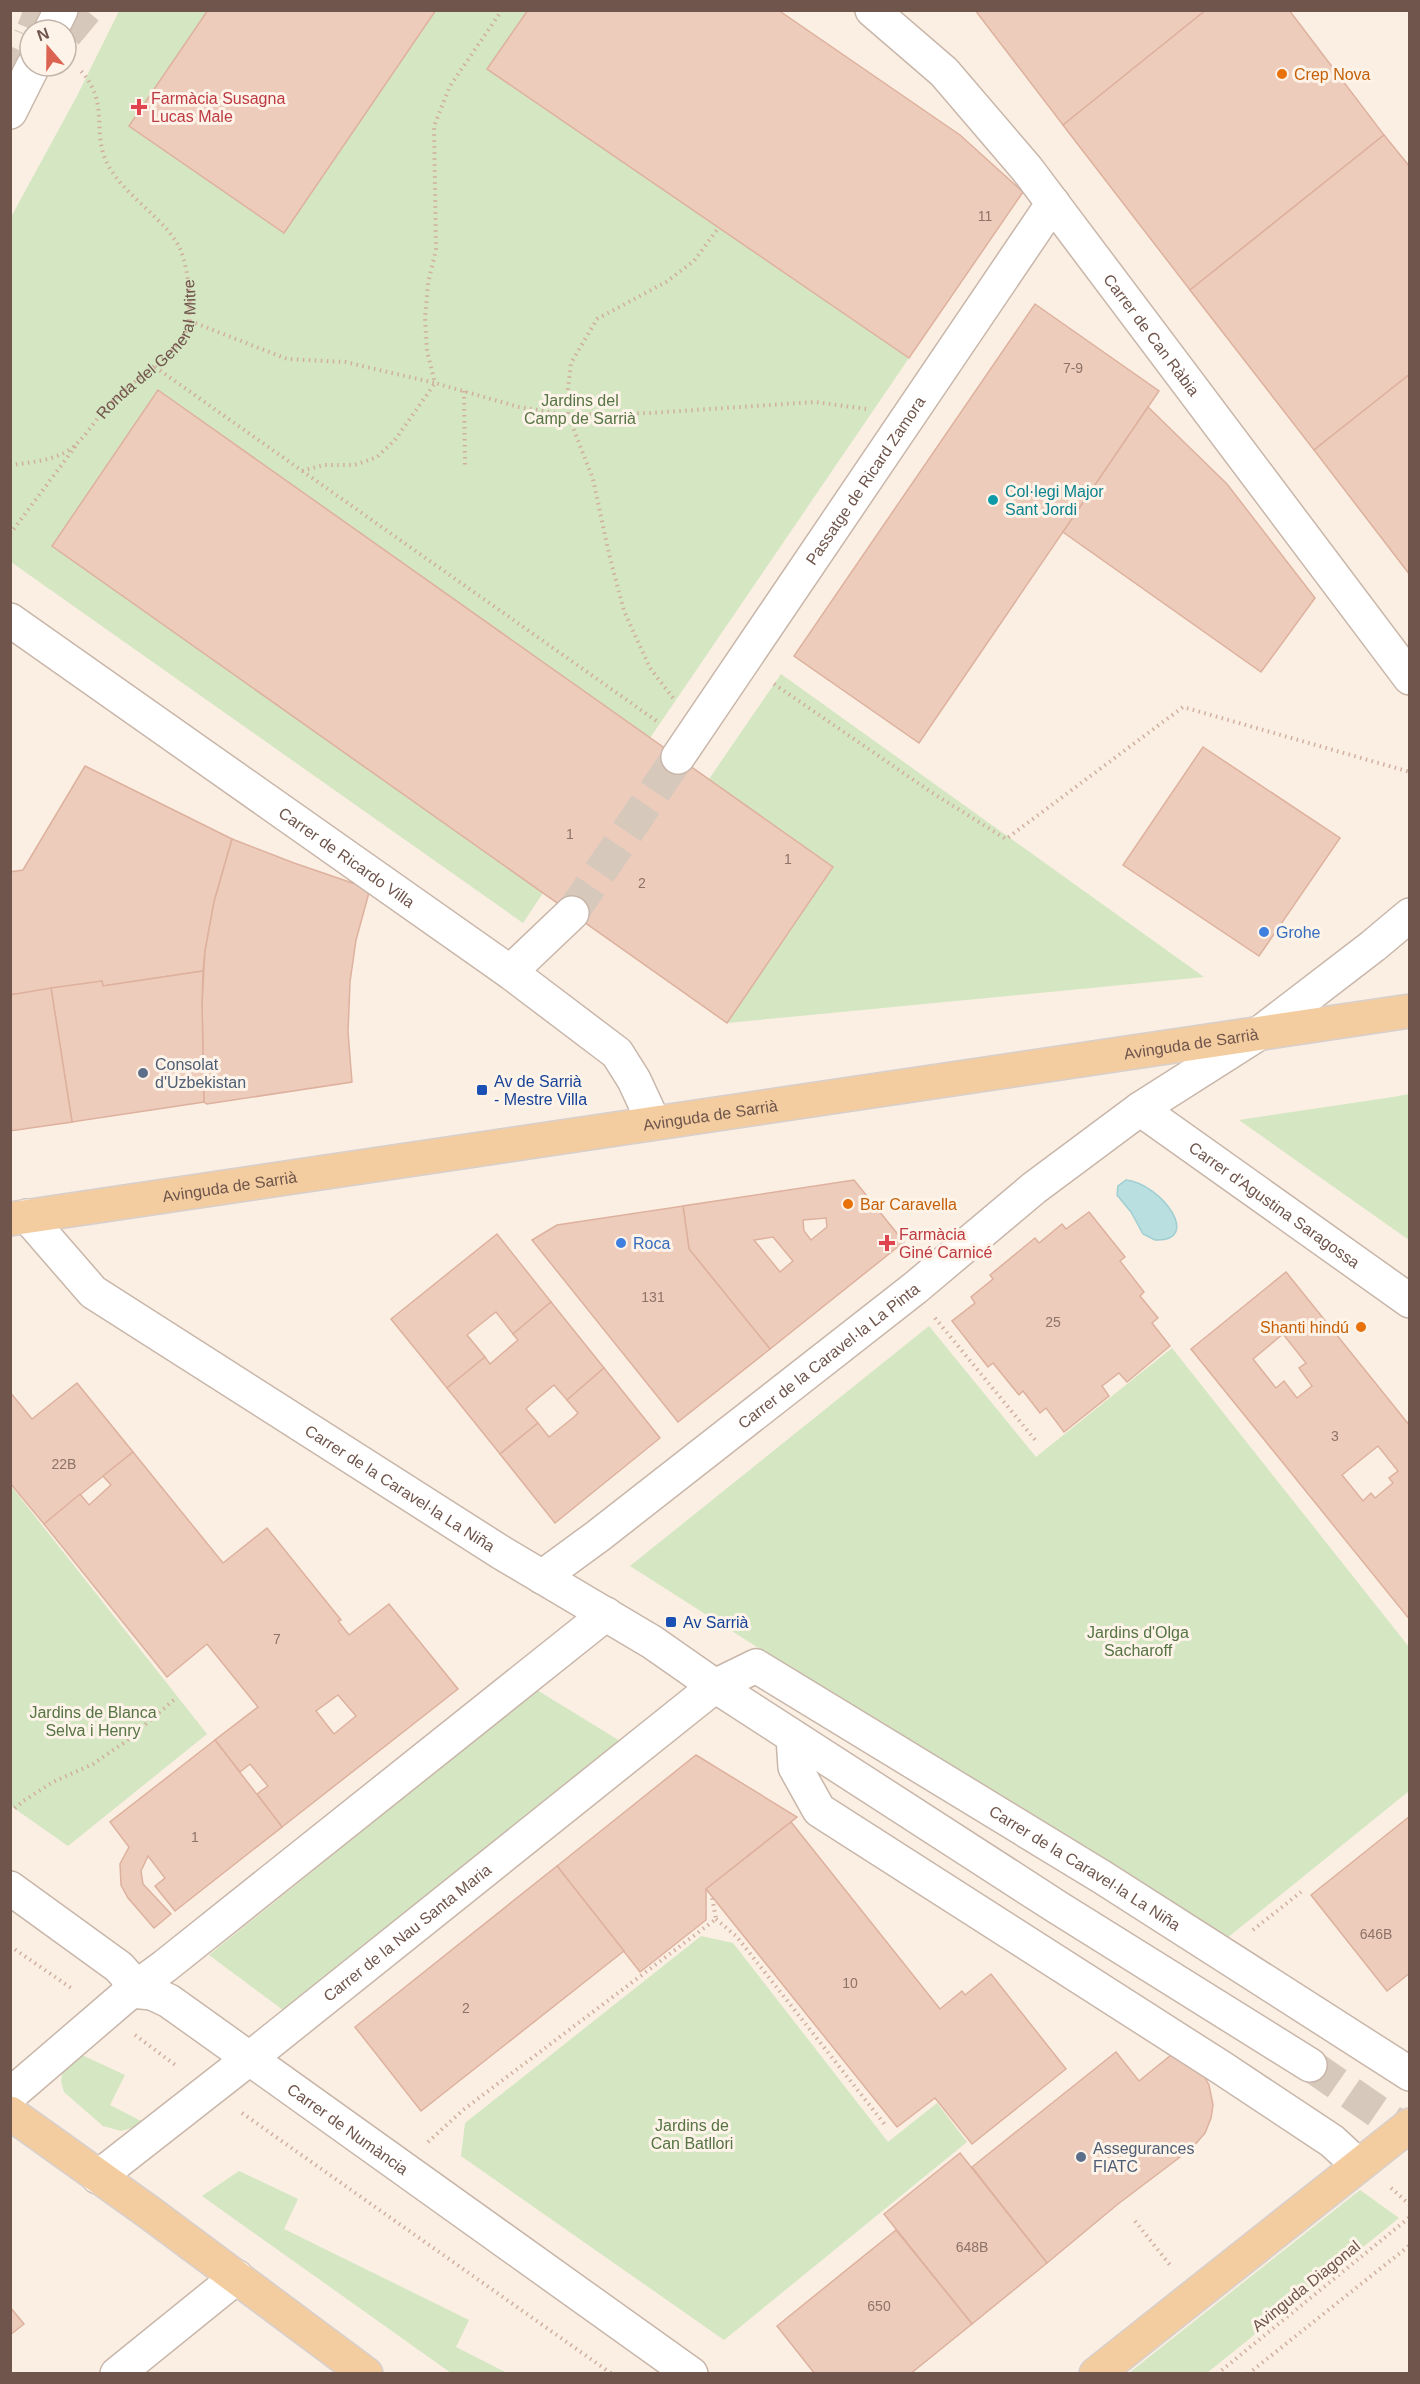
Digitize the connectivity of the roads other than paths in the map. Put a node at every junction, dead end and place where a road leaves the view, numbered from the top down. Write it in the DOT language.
graph roads {
  1 [pos="872,10"];
  2 [pos="27,78"];
  3 [pos="10,112"];
  4 [pos="1053,203"];
  5 [pos="10,620"];
  6 [pos="1410,678"];
  7 [pos="672,743"];
  8 [pos="572,913"];
  9 [pos="1410,915"];
  10 [pos="510,972"];
  11 [pos="1410,1011"];
  12 [pos="1262,1032"];
  13 [pos="1140,1109"];
  14 [pos="654,1123"];
  15 [pos="19,1218"];
  16 [pos="1410,1301"];
  17 [pos="542,1577"];
  18 [pos="606,1614"];
  19 [pos="756,1666"];
  20 [pos="715,1686"];
  21 [pos="793,1737"];
  22 [pos="10,1888"];
  23 [pos="131,1991"];
  24 [pos="249,2059"];
  25 [pos="1310,2065"];
  26 [pos="1410,2074"];
  27 [pos="10,2095"];
  28 [pos="10,2113"];
  29 [pos="1410,2125"];
  30 [pos="1358,2165"];
  31 [pos="98,2177"];
  32 [pos="237,2277"];
  33 [pos="117,2373"];
  34 [pos="366,2373"];
  35 [pos="691,2373"];
  36 [pos="1096,2373"];
  1 -- 4 [label="street, Carrer de Can Ràbia"];
  2 -- 3 [label="street"];
  4 -- 6 [label="street, Carrer de Can Ràbia"];
  4 -- 7 [label="street, Passatge de Ricard Zamora"];
  5 -- 10 [label="street, Carrer de Ricardo Villa"];
  8 -- 10 [label="street"];
  9 -- 12 [label="street, Carrer de la Caravel·la La Pinta"];
  10 -- 14 [label="street, Carrer de Ricardo Villa"];
  11 -- 12 [label="main road, Avinguda de Sarrià"];
  12 -- 13 [label="street, Carrer de la Caravel·la La Pinta"];
  12 -- 14 [label="main road, Avinguda de Sarrià"];
  13 -- 16 [label="street, Carrer d'Agustina Saragossa"];
  13 -- 17 [label="street, Carrer de la Caravel·la La Pinta"];
  14 -- 15 [label="main road, Avinguda de Sarrià"];
  15 -- 17 [label="street, Carrer de la Caravel·la La Niña"];
  17 -- 18 [label="street, Carrer de la Caravel·la La Niña"];
  18 -- 20 [label="street, Carrer de la Caravel·la La Niña"];
  18 -- 23 [label="street"];
  19 -- 20 [label="street, Carrer de la Nau Santa Maria"];
  19 -- 26 [label="street, Carrer de la Caravel·la La Niña"];
  20 -- 21 [label="street, Carrer de la Caravel·la La Niña"];
  20 -- 24 [label="street, Carrer de la Nau Santa Maria"];
  21 -- 25 [label="street, Carrer de la Caravel·la La Niña"];
  21 -- 30 [label="street"];
  22 -- 23 [label="street"];
  23 -- 24 [label="street, Carrer de Numància"];
  23 -- 27 [label="street"];
  24 -- 31 [label="street, Carrer de la Nau Santa Maria"];
  24 -- 35 [label="street, Carrer de Numància"];
  28 -- 31 [label="main road"];
  29 -- 30 [label="main road"];
  30 -- 36 [label="main road"];
  31 -- 32 [label="main road"];
  32 -- 33 [label="street"];
  32 -- 34 [label="main road"];
}
